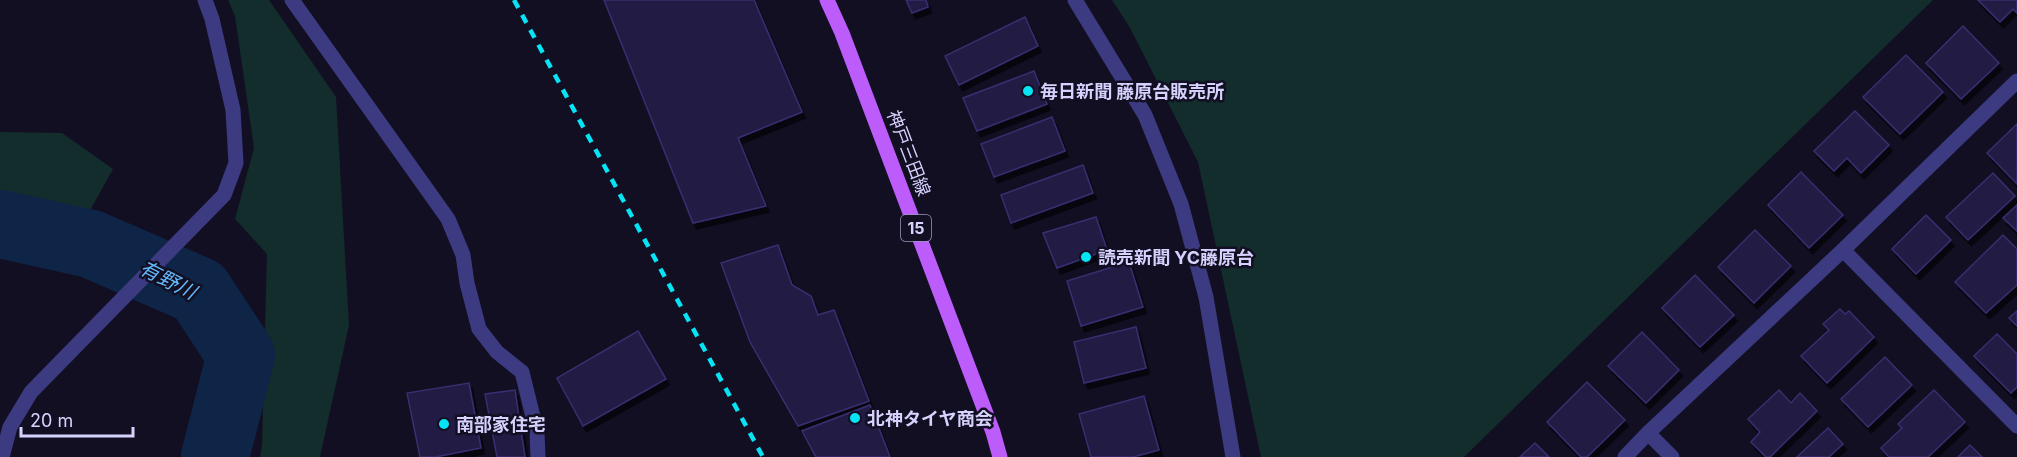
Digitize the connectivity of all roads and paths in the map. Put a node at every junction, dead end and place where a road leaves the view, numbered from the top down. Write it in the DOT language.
graph roads {
  1 [pos="205,0"];
  2 [pos="292,0"];
  3 [pos="827,0"];
  4 [pos="1075,0"];
  5 [pos="2017,81"];
  6 [pos="1843,250"];
  7 [pos="2017,426"];
  8 [pos="1648,433"];
  9 [pos="2,457"];
  10 [pos="538,457"];
  11 [pos="1000,457"];
  12 [pos="1233,457"];
  13 [pos="1625,457"];
  14 [pos="1672,457"];
  1 -- 9 [label="street"];
  2 -- 10 [label="street"];
  3 -- 11 [label="main road, 神戸三田線 / 15"];
  4 -- 12 [label="street"];
  5 -- 6 [label="street"];
  6 -- 7 [label="street"];
  6 -- 8 [label="street"];
  8 -- 13 [label="street"];
  8 -- 14 [label="street"];
}
